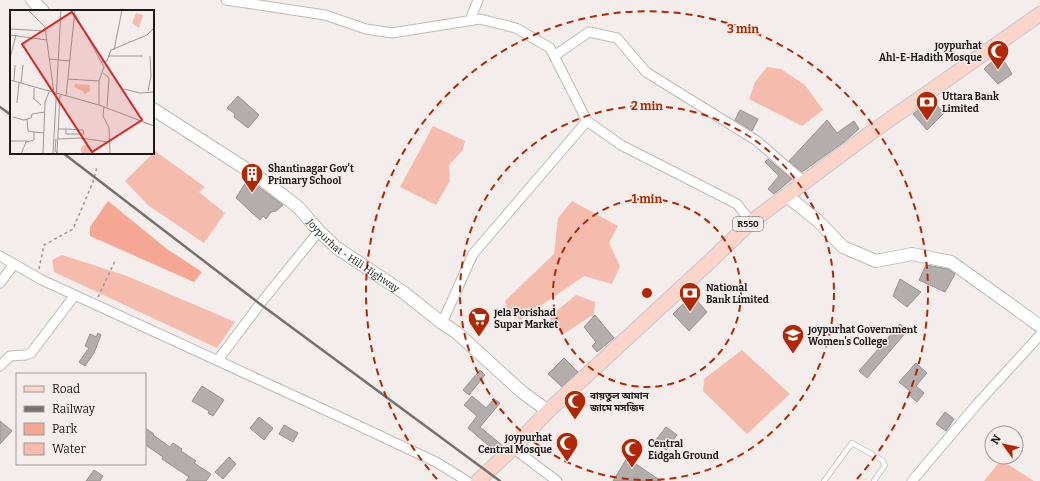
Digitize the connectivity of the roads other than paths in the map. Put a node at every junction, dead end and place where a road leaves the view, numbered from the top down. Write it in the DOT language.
graph roads {
  1 [pos="32,0"];
  2 [pos="226,0"];
  3 [pos="478,0"];
  4 [pos="42,10"];
  5 [pos="1040,14"];
  6 [pos="470,20"];
  7 [pos="554,56"];
  8 [pos="154,111"];
  9 [pos="587,121"];
  10 [pos="804,182"];
  11 [pos="786,196"];
  12 [pos="751,222"];
  13 [pos="319,231"];
  14 [pos="0,256"];
  15 [pos="14,264"];
  16 [pos="0,283"];
  17 [pos="75,295"];
  18 [pos="442,323"];
  19 [pos="1040,326"];
  20 [pos="1040,335"];
  21 [pos="218,360"];
  22 [pos="0,366"];
  23 [pos="548,411"];
  24 [pos="513,448"];
  25 [pos="483,477"];
  26 [pos="467,481"];
  27 [pos="557,481"];
  28 [pos="824,481"];
  29 [pos="874,481"];
  30 [pos="912,481"];
  1 -- 4 [label="main road"];
  2 -- 6 [label="street"];
  3 -- 6 [label="street"];
  5 -- 10 [label="main road, R550"];
  6 -- 7 [label="street"];
  7 -- 9 [label="street"];
  7 -- 10 [label="street"];
  8 -- 13 [label="main road, Joypurhat - Hili Highway"];
  9 -- 12 [label="street"];
  9 -- 18 [label="street"];
  10 -- 11 [label="main road, R550"];
  11 -- 12 [label="main road, R550"];
  11 -- 19 [label="main road"];
  12 -- 23 [label="main road, R550"];
  13 -- 18 [label="main road, Joypurhat - Hili Highway"];
  13 -- 21 [label="street"];
  14 -- 15 [label="street"];
  15 -- 16 [label="street"];
  15 -- 17 [label="street"];
  17 -- 21 [label="street"];
  17 -- 22 [label="street"];
  18 -- 23 [label="main road, Joypurhat - Hili Highway"];
  20 -- 30 [label="street"];
  21 -- 26 [label="street"];
  23 -- 24 [label="main road, R550"];
  24 -- 25 [label="main road, R550"];
  24 -- 27 [label="street"];
  28 -- 29 [label="lane"];
}
